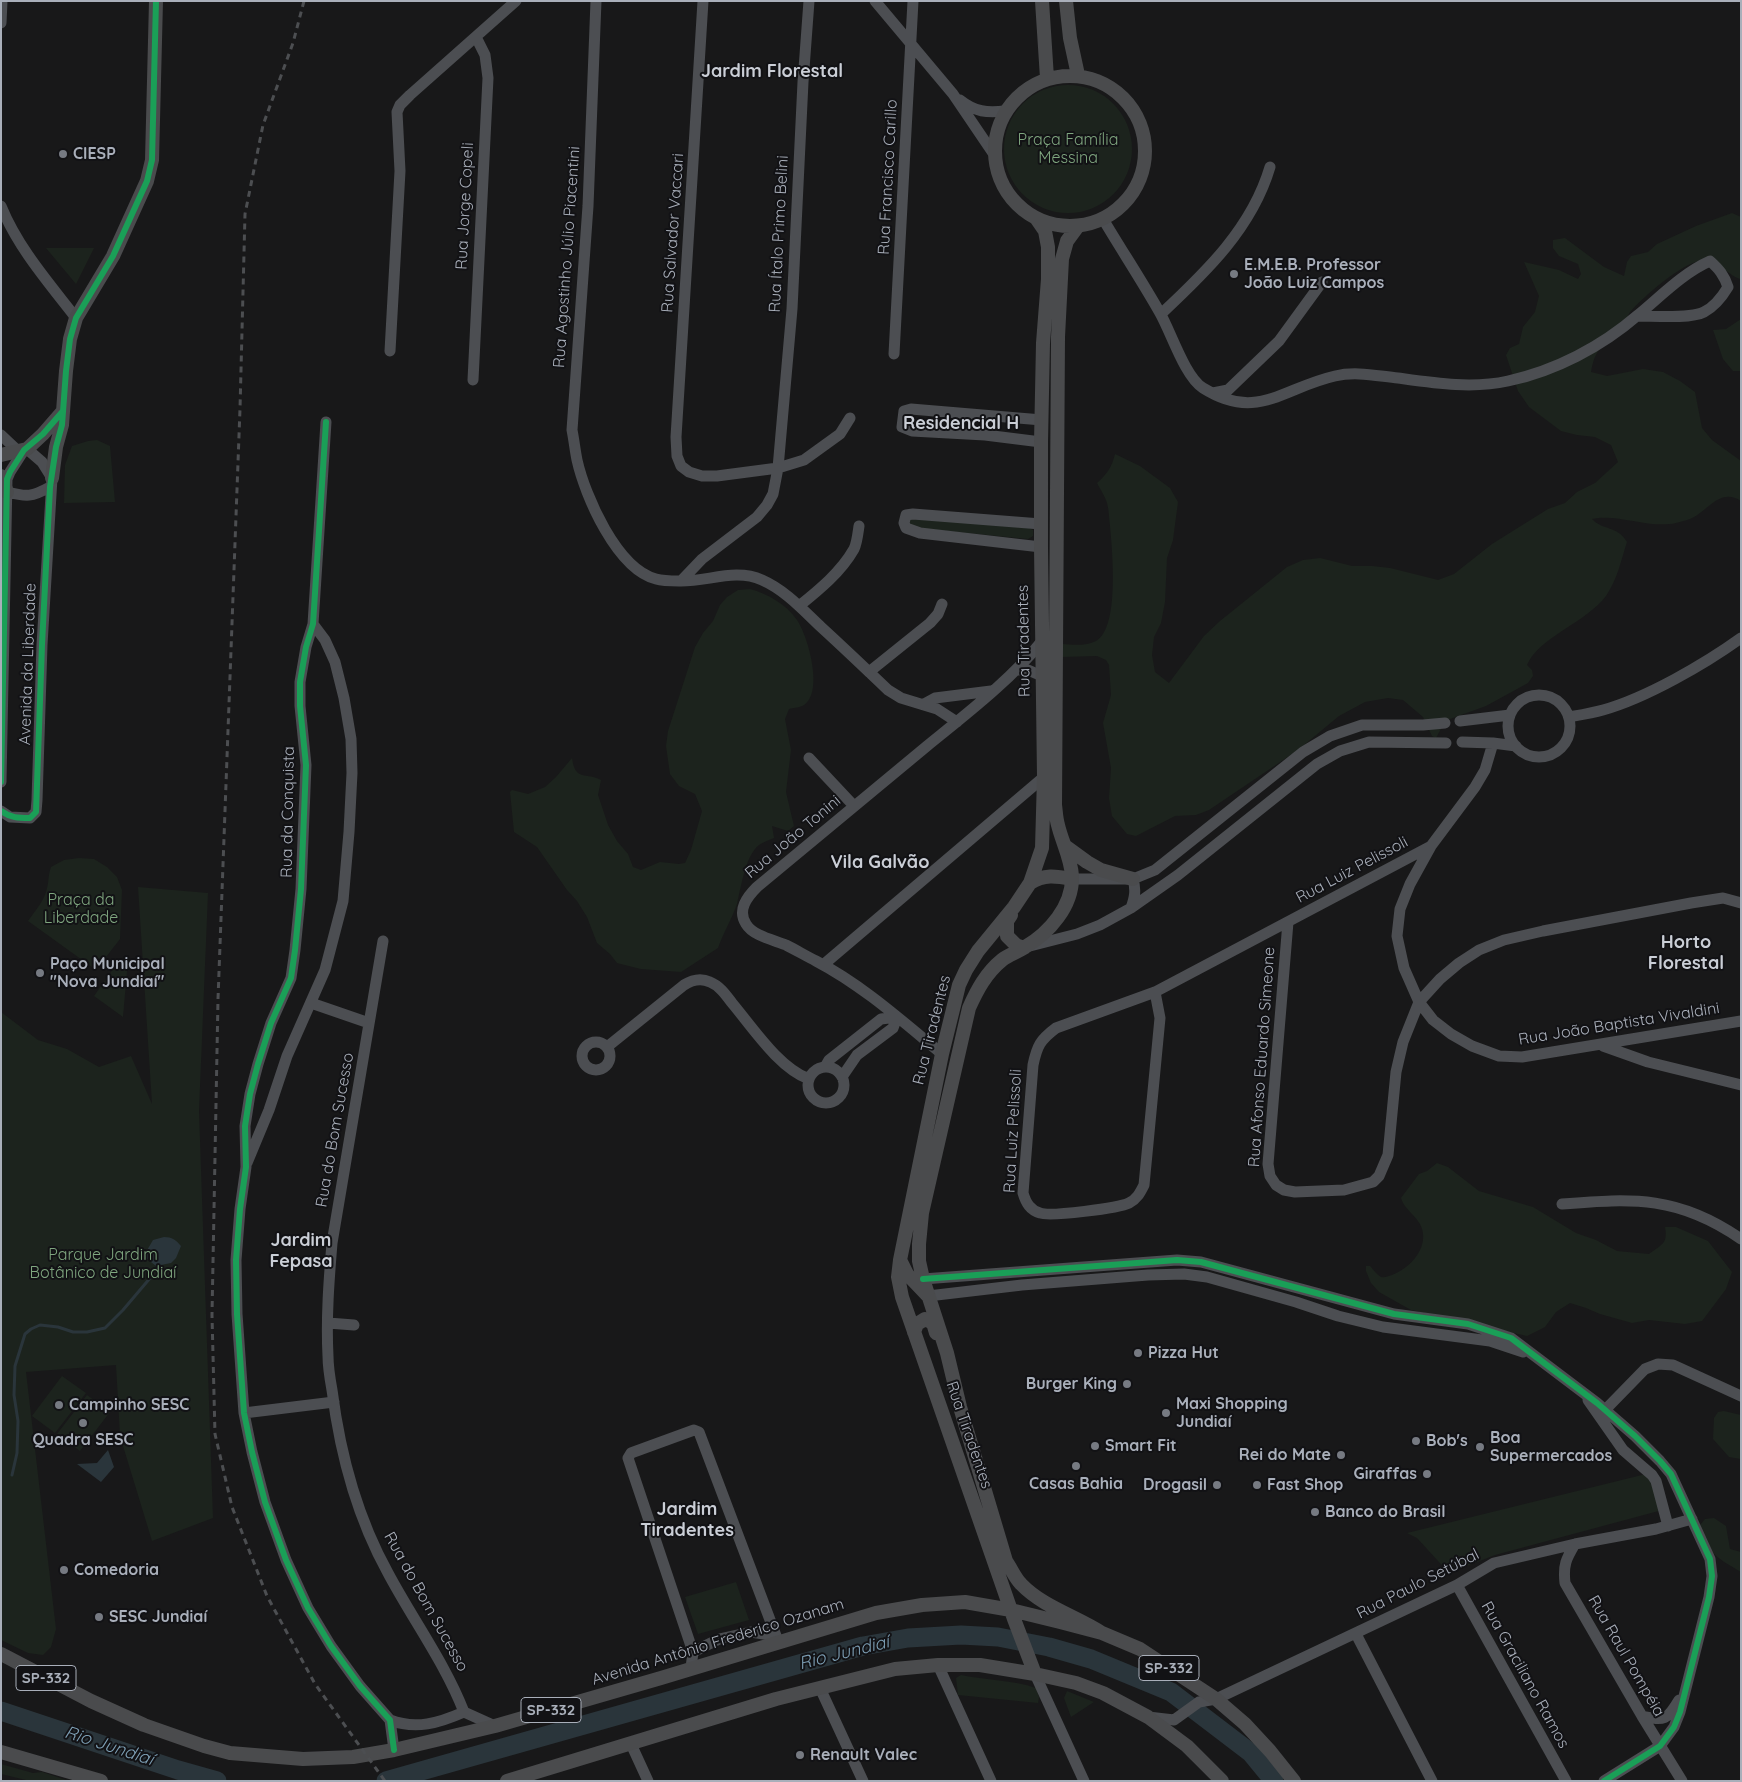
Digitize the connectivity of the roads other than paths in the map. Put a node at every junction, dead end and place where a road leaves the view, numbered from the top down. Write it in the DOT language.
graph roads {
  1 [pos="2,1"];
  2 [pos="156,1"];
  3 [pos="516,1"];
  4 [pos="596,1"];
  5 [pos="703,1"];
  6 [pos="808,1"];
  7 [pos="875,1"];
  8 [pos="913,1"];
  9 [pos="1042,1"];
  10 [pos="1066,1"];
  11 [pos="1,22"];
  12 [pos="476,37"];
  13 [pos="910,43"];
  14 [pos="1078,76"];
  15 [pos="1047,78"];
  16 [pos="953,94"];
  17 [pos="1005,111"];
  18 [pos="994,156"];
  19 [pos="1270,167"];
  20 [pos="1,206"];
  21 [pos="1036,218"];
  22 [pos="1103,219"];
  23 [pos="1078,226"];
  24 [pos="1322,282"];
  25 [pos="1161,314"];
  26 [pos="1637,316"];
  27 [pos="76,318"];
  28 [pos="390,351"];
  29 [pos="894,354"];
  30 [pos="473,380"];
  31 [pos="1214,394"];
  32 [pos="63,411"];
  33 [pos="850,418"];
  34 [pos="1042,420"];
  35 [pos="326,422"];
  36 [pos="1,435"];
  37 [pos="1041,442"];
  38 [pos="23,450"];
  39 [pos="1,455"];
  40 [pos="778,468"];
  41 [pos="1,476"];
  42 [pos="51,483"];
  43 [pos="7,492"];
  44 [pos="1041,524"];
  45 [pos="859,526"];
  46 [pos="1041,547"];
  47 [pos="680,581"];
  48 [pos="942,604"];
  49 [pos="799,606"];
  50 [pos="313,624"];
  51 [pos="1042,641"];
  52 [pos="1739,644"];
  53 [pos="1016,670"];
  54 [pos="869,672"];
  55 [pos="1042,676"];
  56 [pos="991,691"];
  57 [pos="924,704"];
  58 [pos="1510,715"];
  59 [pos="1569,717"];
  60 [pos="1460,721"];
  61 [pos="957,722"];
  62 [pos="1445,723"];
  63 [pos="1446,742"];
  64 [pos="1462,742"];
  65 [pos="1493,743"];
  66 [pos="1516,746"];
  67 [pos="809,758"];
  68 [pos="1044,777"];
  69 [pos="1,782"];
  70 [pos="854,806"];
  71 [pos="1,811"];
  72 [pos="1065,846"];
  73 [pos="1431,846"];
  74 [pos="1072,879"];
  75 [pos="1133,879"];
  76 [pos="1030,883"];
  77 [pos="1741,903"];
  78 [pos="1014,907"];
  79 [pos="1131,908"];
  80 [pos="1288,922"];
  81 [pos="383,941"];
  82 [pos="1024,948"];
  83 [pos="823,965"];
  84 [pos="1155,992"];
  85 [pos="1419,1002"];
  86 [pos="311,1003"];
  87 [pos="897,1017"];
  88 [pos="1741,1021"];
  89 [pos="369,1024"];
  90 [pos="1601,1045"];
  91 [pos="606,1047"];
  92 [pos="942,1054"];
  93 [pos="825,1067"];
  94 [pos="842,1077"];
  95 [pos="809,1078"];
  96 [pos="1741,1085"];
  97 [pos="246,1167"];
  98 [pos="1562,1204"];
  99 [pos="1741,1239"];
  100 [pos="900,1260"];
  101 [pos="1221,1266"];
  102 [pos="1184,1274"];
  103 [pos="919,1280"];
  104 [pos="1319,1293"];
  105 [pos="928,1296"];
  106 [pos="902,1297"];
  107 [pos="1338,1316"];
  108 [pos="1429,1318"];
  109 [pos="328,1323"];
  110 [pos="354,1325"];
  111 [pos="914,1332"];
  112 [pos="1466,1338"];
  113 [pos="947,1353"];
  114 [pos="1534,1356"];
  115 [pos="1584,1394"];
  116 [pos="1741,1396"];
  117 [pos="334,1402"];
  118 [pos="1606,1410"];
  119 [pos="244,1413"];
  120 [pos="1660,1461"];
  121 [pos="1636,1463"];
  122 [pos="1692,1520"];
  123 [pos="1668,1526"];
  124 [pos="1575,1544"];
  125 [pos="1457,1585"];
  126 [pos="1012,1614"];
  127 [pos="1102,1633"];
  128 [pos="1356,1634"];
  129 [pos="777,1638"];
  130 [pos="693,1652"];
  131 [pos="1,1654"];
  132 [pos="938,1665"];
  133 [pos="692,1668"];
  134 [pos="1035,1674"];
  135 [pos="1194,1684"];
  136 [pos="820,1688"];
  137 [pos="1686,1688"];
  138 [pos="1216,1699"];
  139 [pos="1199,1702"];
  140 [pos="464,1712"];
  141 [pos="1642,1716"];
  142 [pos="1148,1717"];
  143 [pos="390,1720"];
  144 [pos="495,1726"];
  145 [pos="631,1744"];
  146 [pos="1660,1746"];
  147 [pos="394,1750"];
  148 [pos="1,1752"];
  149 [pos="101,1781"];
  150 [pos="507,1781"];
  151 [pos="648,1781"];
  152 [pos="863,1781"];
  153 [pos="991,1781"];
  154 [pos="1084,1781"];
  155 [pos="1222,1781"];
  156 [pos="1294,1781"];
  157 [pos="1432,1781"];
  158 [pos="1566,1781"];
  159 [pos="1604,1781"];
  160 [pos="1682,1781"];
  1 -- 11 [label="street"];
  2 -- 27 [label="main road"];
  3 -- 12 [label="street"];
  4 -- 47 [label="street, Rua Agostinho Júlio Piacentini"];
  5 -- 40 [label="street, Rua Salvador Vaccari"];
  6 -- 40 [label="street, Rua Ítalo Primo Belini"];
  7 -- 13 [label="street"];
  8 -- 13 [label="street, Rua Francisco Carillo"];
  9 -- 15 [label="main road"];
  10 -- 14 [label="main road"];
  12 -- 28 [label="street"];
  12 -- 30 [label="street, Rua Jorge Copeli"];
  13 -- 16 [label="street"];
  13 -- 29 [label="street, Rua Francisco Carillo"];
  14 -- 15 [label="main road"];
  14 -- 22 [label="main road"];
  15 -- 17 [label="main road"];
  16 -- 17 [label="street"];
  16 -- 18 [label="street"];
  17 -- 18 [label="main road"];
  18 -- 21 [label="main road"];
  19 -- 25 [label="street"];
  20 -- 27 [label="street"];
  21 -- 23 [label="main road"];
  21 -- 34 [label="main road, Rua Tiradentes"];
  22 -- 23 [label="main road"];
  22 -- 25 [label="street"];
  23 -- 72 [label="main road, Rua Tiradentes"];
  24 -- 31 [label="street"];
  25 -- 31 [label="street"];
  26 -- 26 [label="street"];
  26 -- 31 [label="street"];
  27 -- 32 [label="main road"];
  32 -- 38 [label="main road"];
  32 -- 42 [label="main road"];
  33 -- 40 [label="street"];
  34 -- 37 [label="main road, Rua Tiradentes"];
  34 -- 37 [label="street"];
  35 -- 50 [label="street, Rua da Conquista"];
  36 -- 38 [label="street"];
  37 -- 44 [label="main road, Rua Tiradentes"];
  38 -- 39 [label="main road"];
  38 -- 42 [label="street"];
  38 -- 43 [label="street, Avenida da Liberdade"];
  40 -- 47 [label="street, Rua Ítalo Primo Belini"];
  41 -- 43 [label="main road"];
  42 -- 43 [label="street"];
  42 -- 71 [label="street, Avenida da Liberdade"];
  43 -- 69 [label="street, Avenida da Liberdade"];
  44 -- 46 [label="main road, Rua Tiradentes"];
  44 -- 46 [label="street"];
  45 -- 49 [label="street"];
  46 -- 51 [label="main road, Rua Tiradentes"];
  47 -- 49 [label="street, Rua Agostinho Júlio Piacentini"];
  48 -- 54 [label="street"];
  49 -- 54 [label="street, Rua Agostinho Júlio Piacentini"];
  50 -- 86 [label="street"];
  50 -- 97 [label="street, Rua da Conquista"];
  51 -- 53 [label="street, Rua João Tonini"];
  51 -- 55 [label="main road, Rua Tiradentes"];
  52 -- 59 [label="street"];
  53 -- 55 [label="street"];
  53 -- 56 [label="street, Rua João Tonini"];
  54 -- 57 [label="street, Rua Agostinho Júlio Piacentini"];
  55 -- 68 [label="main road, Rua Tiradentes"];
  56 -- 57 [label="street"];
  56 -- 61 [label="street, Rua João Tonini"];
  57 -- 61 [label="street, Rua Agostinho Júlio Piacentini"];
  58 -- 59 [label="street"];
  58 -- 60 [label="street"];
  58 -- 66 [label="street"];
  59 -- 66 [label="street"];
  61 -- 70 [label="street, Rua João Tonini"];
  62 -- 75 [label="street"];
  63 -- 79 [label="street"];
  64 -- 65 [label="street"];
  65 -- 66 [label="street"];
  65 -- 73 [label="street, Rua João Baptista Vivaldini"];
  67 -- 70 [label="street"];
  68 -- 76 [label="main road, Rua Tiradentes"];
  68 -- 83 [label="street"];
  70 -- 83 [label="street, Rua João Tonini"];
  72 -- 74 [label="main road, Rua Tiradentes"];
  72 -- 75 [label="main road"];
  73 -- 80 [label="street, Rua Luiz Pelissoli"];
  73 -- 85 [label="street, Rua João Baptista Vivaldini"];
  74 -- 75 [label="street"];
  74 -- 76 [label="main road"];
  74 -- 82 [label="main road, Rua Tiradentes"];
  75 -- 79 [label="street"];
  76 -- 78 [label="main road, Rua Tiradentes"];
  77 -- 85 [label="street, Rua Afonso Eduardo Simeone"];
  78 -- 82 [label="main road"];
  78 -- 92 [label="main road, Rua Tiradentes"];
  79 -- 82 [label="street"];
  80 -- 84 [label="street, Rua Luiz Pelissoli"];
  80 -- 85 [label="street, Rua Afonso Eduardo Simeone"];
  81 -- 89 [label="street, Rua do Bom Sucesso"];
  82 -- 103 [label="main road, Rua Tiradentes"];
  83 -- 87 [label="street, Rua João Tonini"];
  84 -- 84 [label="street, Rua Luiz Pelissoli"];
  85 -- 90 [label="street, Rua João Baptista Vivaldini"];
  86 -- 89 [label="street"];
  86 -- 97 [label="street"];
  87 -- 92 [label="street, Rua João Tonini"];
  87 -- 93 [label="street"];
  87 -- 94 [label="street"];
  88 -- 90 [label="street, Rua João Baptista Vivaldini"];
  89 -- 109 [label="street, Rua do Bom Sucesso"];
  90 -- 96 [label="street"];
  91 -- 95 [label="street"];
  92 -- 100 [label="main road, Rua Tiradentes"];
  93 -- 94 [label="street"];
  93 -- 95 [label="street"];
  94 -- 95 [label="street"];
  97 -- 119 [label="street"];
  98 -- 99 [label="street"];
  100 -- 103 [label="main road"];
  100 -- 106 [label="main road, Rua Tiradentes"];
  101 -- 102 [label="street"];
  101 -- 103 [label="street"];
  101 -- 104 [label="street"];
  102 -- 105 [label="street"];
  102 -- 107 [label="street"];
  103 -- 105 [label="main road, Rua Tiradentes"];
  103 -- 106 [label="main road"];
  104 -- 107 [label="street"];
  104 -- 108 [label="street"];
  105 -- 113 [label="main road, Rua Tiradentes"];
  106 -- 111 [label="main road, Rua Tiradentes"];
  107 -- 112 [label="street"];
  108 -- 112 [label="street"];
  108 -- 114 [label="street"];
  109 -- 110 [label="street"];
  109 -- 117 [label="street, Rua do Bom Sucesso"];
  111 -- 113 [label="main road"];
  111 -- 126 [label="main road, Rua Tiradentes"];
  112 -- 114 [label="street"];
  113 -- 127 [label="main road, Rua Tiradentes"];
  114 -- 115 [label="street"];
  115 -- 118 [label="street"];
  115 -- 121 [label="street"];
  116 -- 118 [label="street"];
  117 -- 119 [label="street"];
  117 -- 140 [label="street, Rua do Bom Sucesso"];
  118 -- 120 [label="street"];
  119 -- 143 [label="street"];
  120 -- 121 [label="street"];
  120 -- 122 [label="street"];
  121 -- 123 [label="street"];
  122 -- 123 [label="street, Rua Paulo Setúbal"];
  122 -- 137 [label="street"];
  123 -- 124 [label="street, Rua Paulo Setúbal"];
  124 -- 125 [label="street, Rua Paulo Setúbal"];
  124 -- 141 [label="street, Rua Raul Pompéia"];
  125 -- 128 [label="street, Rua Paulo Setúbal"];
  125 -- 158 [label="street, Rua Graciliano Ramos"];
  126 -- 127 [label="main road, Avenida Antônio Frederico Ozanam / SP-332"];
  126 -- 129 [label="main road, Avenida Antônio Frederico Ozanam / SP-332"];
  126 -- 134 [label="main road, Rua Tiradentes"];
  127 -- 135 [label="main road, Avenida Antônio Frederico Ozanam / SP-332"];
  128 -- 138 [label="street, Rua Paulo Setúbal"];
  128 -- 157 [label="street"];
  129 -- 130 [label="street"];
  129 -- 130 [label="street"];
  129 -- 133 [label="main road, Avenida Antônio Frederico Ozanam / SP-332"];
  130 -- 133 [label="street"];
  131 -- 147 [label="main road, Avenida Antônio Frederico Ozanam / SP-332"];
  132 -- 134 [label="main road"];
  132 -- 136 [label="main road"];
  132 -- 153 [label="street"];
  133 -- 144 [label="main road, Avenida Antônio Frederico Ozanam / SP-332"];
  134 -- 142 [label="main road"];
  134 -- 154 [label="street, Rua Tiradentes"];
  135 -- 138 [label="main road, Avenida Antônio Frederico Ozanam / SP-332"];
  135 -- 139 [label="main road"];
  136 -- 145 [label="main road"];
  136 -- 152 [label="street"];
  137 -- 141 [label="street"];
  137 -- 146 [label="street"];
  138 -- 139 [label="street, Rua Paulo Setúbal"];
  138 -- 156 [label="main road, Avenida Antônio Frederico Ozanam / SP-332"];
  139 -- 142 [label="street, Rua Paulo Setúbal"];
  140 -- 143 [label="street"];
  140 -- 144 [label="street"];
  141 -- 146 [label="street, Rua Raul Pompéia"];
  142 -- 155 [label="main road"];
  143 -- 147 [label="street"];
  144 -- 147 [label="main road, Avenida Antônio Frederico Ozanam / SP-332"];
  145 -- 150 [label="main road"];
  145 -- 151 [label="street"];
  146 -- 159 [label="street"];
  146 -- 160 [label="street, Rua Raul Pompéia"];
  148 -- 149 [label="main road"];
}
